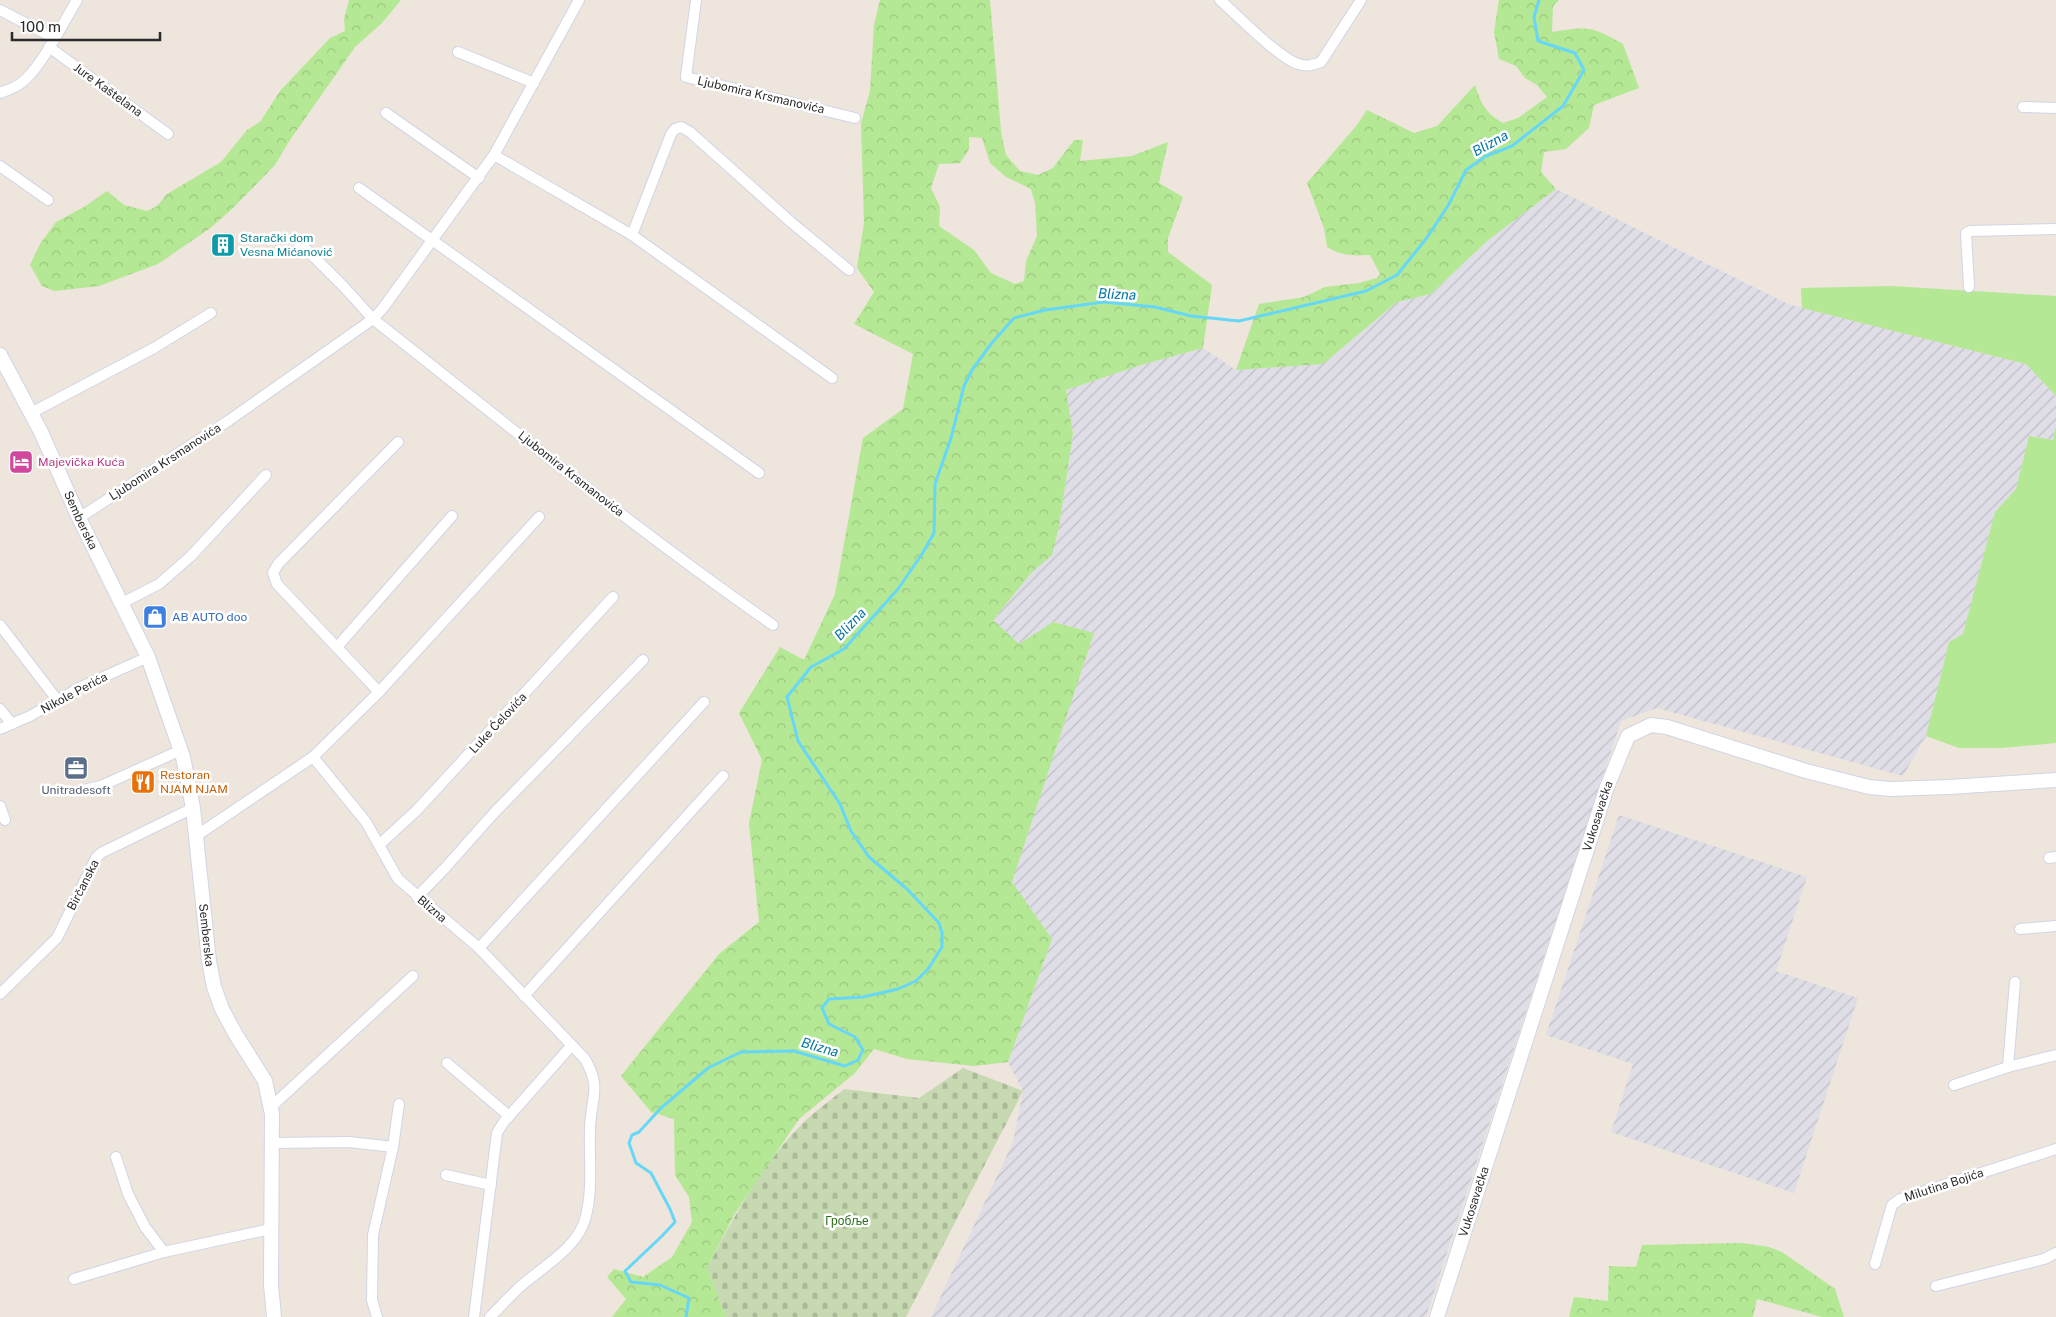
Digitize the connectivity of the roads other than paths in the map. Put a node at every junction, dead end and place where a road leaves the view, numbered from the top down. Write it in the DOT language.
graph roads {
  1 [pos="77,0"];
  2 [pos="579,0"];
  3 [pos="696,0"];
  4 [pos="1220,0"];
  5 [pos="1361,0"];
  6 [pos="0,10"];
  7 [pos="54,38"];
  8 [pos="49,47"];
  9 [pos="458,52"];
  10 [pos="534,83"];
  11 [pos="0,93"];
  12 [pos="2023,107"];
  13 [pos="2056,108"];
  14 [pos="386,114"];
  15 [pos="855,118"];
  16 [pos="168,134"];
  17 [pos="494,155"];
  18 [pos="0,166"];
  19 [pos="479,178"];
  20 [pos="360,188"];
  21 [pos="48,200"];
  22 [pos="2056,229"];
  23 [pos="632,236"];
  24 [pos="298,241"];
  25 [pos="431,241"];
  26 [pos="849,270"];
  27 [pos="1968,287"];
  28 [pos="212,313"];
  29 [pos="373,319"];
  30 [pos="0,356"];
  31 [pos="832,378"];
  32 [pos="32,412"];
  33 [pos="398,442"];
  34 [pos="759,473"];
  35 [pos="266,475"];
  36 [pos="452,516"];
  37 [pos="539,517"];
  38 [pos="79,518"];
  39 [pos="613,597"];
  40 [pos="122,603"];
  41 [pos="0,625"];
  42 [pos="773,625"];
  43 [pos="337,647"];
  44 [pos="148,657"];
  45 [pos="642,660"];
  46 [pos="379,692"];
  47 [pos="58,701"];
  48 [pos="704,702"];
  49 [pos="0,709"];
  50 [pos="12,724"];
  51 [pos="0,729"];
  52 [pos="182,750"];
  53 [pos="313,757"];
  54 [pos="723,776"];
  55 [pos="2056,780"];
  56 [pos="79,791"];
  57 [pos="0,806"];
  58 [pos="193,808"];
  59 [pos="5,820"];
  60 [pos="196,836"];
  61 [pos="379,845"];
  62 [pos="417,897"];
  63 [pos="2056,926"];
  64 [pos="2020,929"];
  65 [pos="478,948"];
  66 [pos="413,976"];
  67 [pos="2016,982"];
  68 [pos="0,994"];
  69 [pos="524,996"];
  70 [pos="572,1044"];
  71 [pos="2056,1055"];
  72 [pos="447,1063"];
  73 [pos="2008,1067"];
  74 [pos="1954,1085"];
  75 [pos="399,1104"];
  76 [pos="271,1107"];
  77 [pos="509,1116"];
  78 [pos="272,1143"];
  79 [pos="393,1147"];
  80 [pos="2056,1149"];
  81 [pos="116,1157"];
  82 [pos="446,1175"];
  83 [pos="491,1185"];
  84 [pos="271,1228"];
  85 [pos="164,1252"];
  86 [pos="2056,1253"];
  87 [pos="1875,1264"];
  88 [pos="74,1279"];
  89 [pos="1936,1286"];
  90 [pos="274,1317"];
  91 [pos="377,1317"];
  92 [pos="474,1317"];
  93 [pos="490,1317"];
  94 [pos="1437,1317"];
  1 -- 7 [label="street"];
  2 -- 10 [label="street, Ljubomira Krsmanovića"];
  3 -- 15 [label="street, Ljubomira Krsmanovića"];
  4 -- 5 [label="street"];
  6 -- 7 [label="street"];
  7 -- 8 [label="street"];
  8 -- 11 [label="street"];
  8 -- 16 [label="street, Jure Kaštelana"];
  9 -- 10 [label="street"];
  10 -- 17 [label="street, Ljubomira Krsmanovića"];
  12 -- 13 [label="street"];
  14 -- 19 [label="street"];
  17 -- 19 [label="street, Ljubomira Krsmanovića"];
  17 -- 23 [label="street"];
  18 -- 21 [label="street"];
  19 -- 25 [label="street, Ljubomira Krsmanovića"];
  20 -- 25 [label="street"];
  22 -- 27 [label="street"];
  23 -- 26 [label="street"];
  23 -- 31 [label="street"];
  24 -- 29 [label="street, Ljubomira Krsmanovića"];
  25 -- 29 [label="street, Ljubomira Krsmanovića"];
  25 -- 34 [label="street"];
  28 -- 32 [label="street"];
  29 -- 38 [label="street, Ljubomira Krsmanovića"];
  29 -- 42 [label="street, Ljubomira Krsmanovića"];
  30 -- 32 [label="street, Semberska"];
  32 -- 38 [label="street, Semberska"];
  33 -- 43 [label="street"];
  35 -- 40 [label="street"];
  36 -- 43 [label="street"];
  37 -- 46 [label="street"];
  38 -- 40 [label="street, Semberska"];
  39 -- 61 [label="street, Luke Ćelovića"];
  40 -- 44 [label="street, Semberska"];
  41 -- 47 [label="street"];
  43 -- 46 [label="street"];
  44 -- 47 [label="street, Nikole Perića"];
  44 -- 52 [label="street, Semberska"];
  45 -- 62 [label="street"];
  46 -- 53 [label="street"];
  47 -- 50 [label="street, Nikole Perića"];
  48 -- 65 [label="street"];
  49 -- 50 [label="street"];
  50 -- 51 [label="street, Nikole Perića"];
  52 -- 56 [label="street"];
  52 -- 58 [label="street, Semberska"];
  53 -- 60 [label="street"];
  53 -- 61 [label="street, Blizna"];
  54 -- 69 [label="street"];
  55 -- 94 [label="street, Vukosavačka"];
  57 -- 59 [label="street"];
  58 -- 60 [label="street, Semberska"];
  58 -- 68 [label="street, Birčanska"];
  60 -- 76 [label="street, Semberska"];
  61 -- 62 [label="street, Blizna"];
  62 -- 65 [label="street, Blizna"];
  63 -- 64 [label="street"];
  65 -- 69 [label="street, Blizna"];
  66 -- 76 [label="street"];
  67 -- 73 [label="street"];
  69 -- 70 [label="street, Blizna"];
  70 -- 77 [label="street"];
  70 -- 93 [label="street, Blizna"];
  71 -- 73 [label="street"];
  72 -- 77 [label="street"];
  73 -- 74 [label="street"];
  75 -- 79 [label="street"];
  76 -- 78 [label="street, Semberska"];
  77 -- 83 [label="street"];
  78 -- 79 [label="street"];
  78 -- 84 [label="street, Semberska"];
  79 -- 91 [label="street"];
  80 -- 87 [label="street, Milutina Bojića"];
  81 -- 85 [label="street"];
  82 -- 83 [label="street"];
  83 -- 92 [label="street"];
  84 -- 85 [label="street"];
  84 -- 90 [label="street, Semberska"];
  85 -- 88 [label="street"];
  86 -- 89 [label="street"];
}
